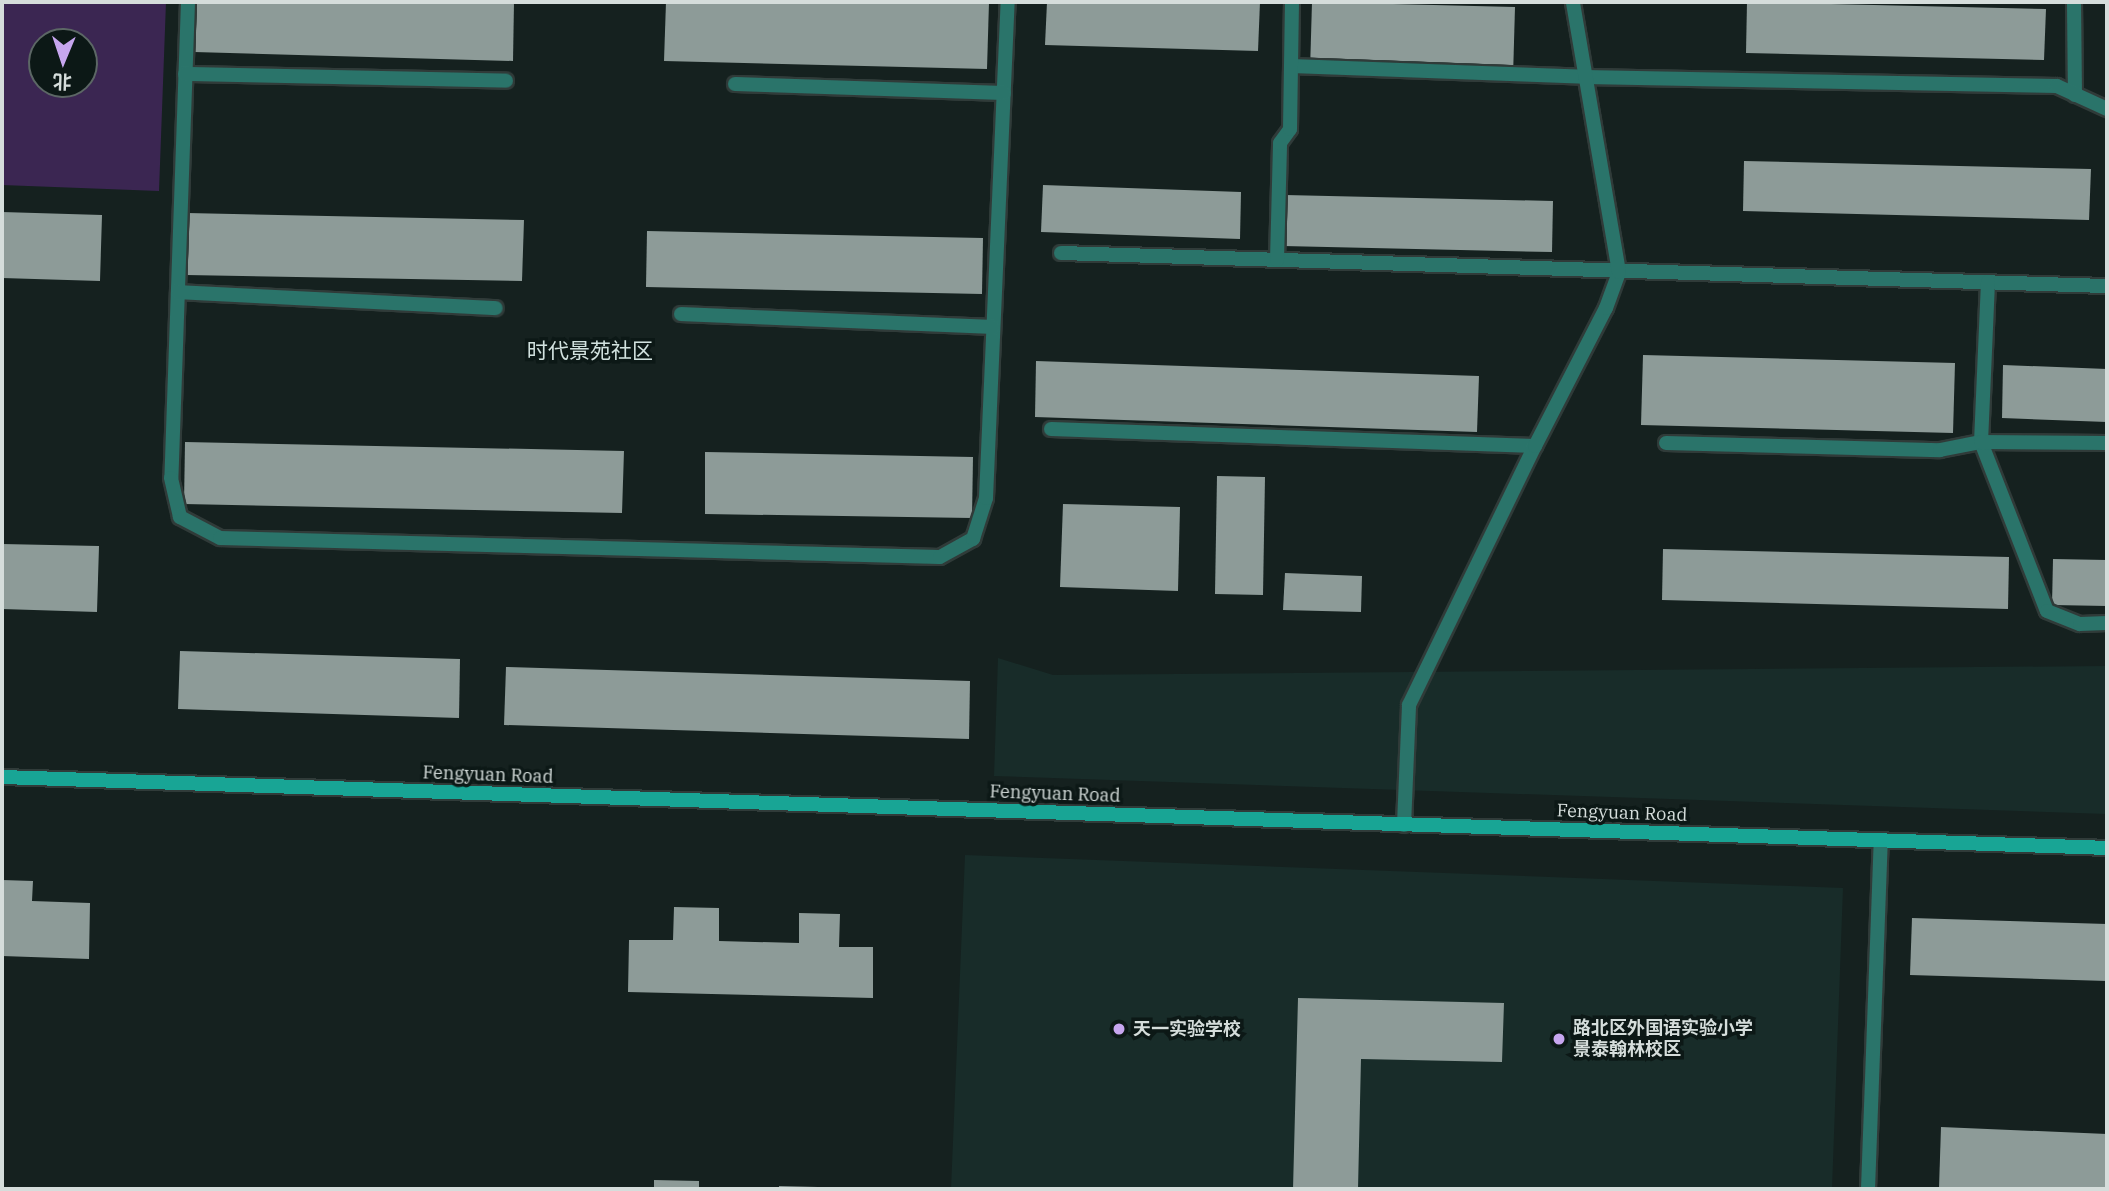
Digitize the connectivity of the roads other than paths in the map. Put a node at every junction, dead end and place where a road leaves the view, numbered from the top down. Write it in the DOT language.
graph roads {
  1 [pos="188,2"];
  2 [pos="1008,2"];
  3 [pos="1292,2"];
  4 [pos="1573,2"];
  5 [pos="2074,2"];
  6 [pos="1291,66"];
  7 [pos="185,74"];
  8 [pos="1585,77"];
  9 [pos="506,81"];
  10 [pos="735,84"];
  11 [pos="1004,93"];
  12 [pos="2075,95"];
  13 [pos="2107,109"];
  14 [pos="1060,253"];
  15 [pos="1277,260"];
  16 [pos="1619,272"];
  17 [pos="1988,282"];
  18 [pos="2107,286"];
  19 [pos="178,292"];
  20 [pos="496,308"];
  21 [pos="681,314"];
  22 [pos="993,327"];
  23 [pos="1051,429"];
  24 [pos="1980,442"];
  25 [pos="1666,443"];
  26 [pos="2107,443"];
  27 [pos="1535,446"];
  28 [pos="2107,624"];
  29 [pos="2,777"];
  30 [pos="1404,825"];
  31 [pos="1881,841"];
  32 [pos="2107,848"];
  33 [pos="1868,1189"];
  1 -- 7 [label="street"];
  2 -- 11 [label="street"];
  3 -- 6 [label="street"];
  4 -- 8 [label="street"];
  5 -- 12 [label="street"];
  6 -- 8 [label="street"];
  6 -- 15 [label="street"];
  7 -- 9 [label="street"];
  7 -- 19 [label="street"];
  8 -- 12 [label="street"];
  8 -- 16 [label="street"];
  10 -- 11 [label="street"];
  11 -- 22 [label="street"];
  12 -- 13 [label="street"];
  14 -- 15 [label="street"];
  15 -- 16 [label="street"];
  16 -- 17 [label="street"];
  16 -- 27 [label="street"];
  17 -- 18 [label="street"];
  17 -- 24 [label="street"];
  19 -- 20 [label="street"];
  19 -- 22 [label="street"];
  21 -- 22 [label="street"];
  23 -- 27 [label="street"];
  24 -- 25 [label="street"];
  24 -- 26 [label="street"];
  24 -- 28 [label="street"];
  27 -- 30 [label="street"];
  29 -- 30 [label="street, Fengyuan Road"];
  30 -- 31 [label="street, Fengyuan Road"];
  31 -- 32 [label="street, Fengyuan Road"];
  31 -- 33 [label="street"];
}
